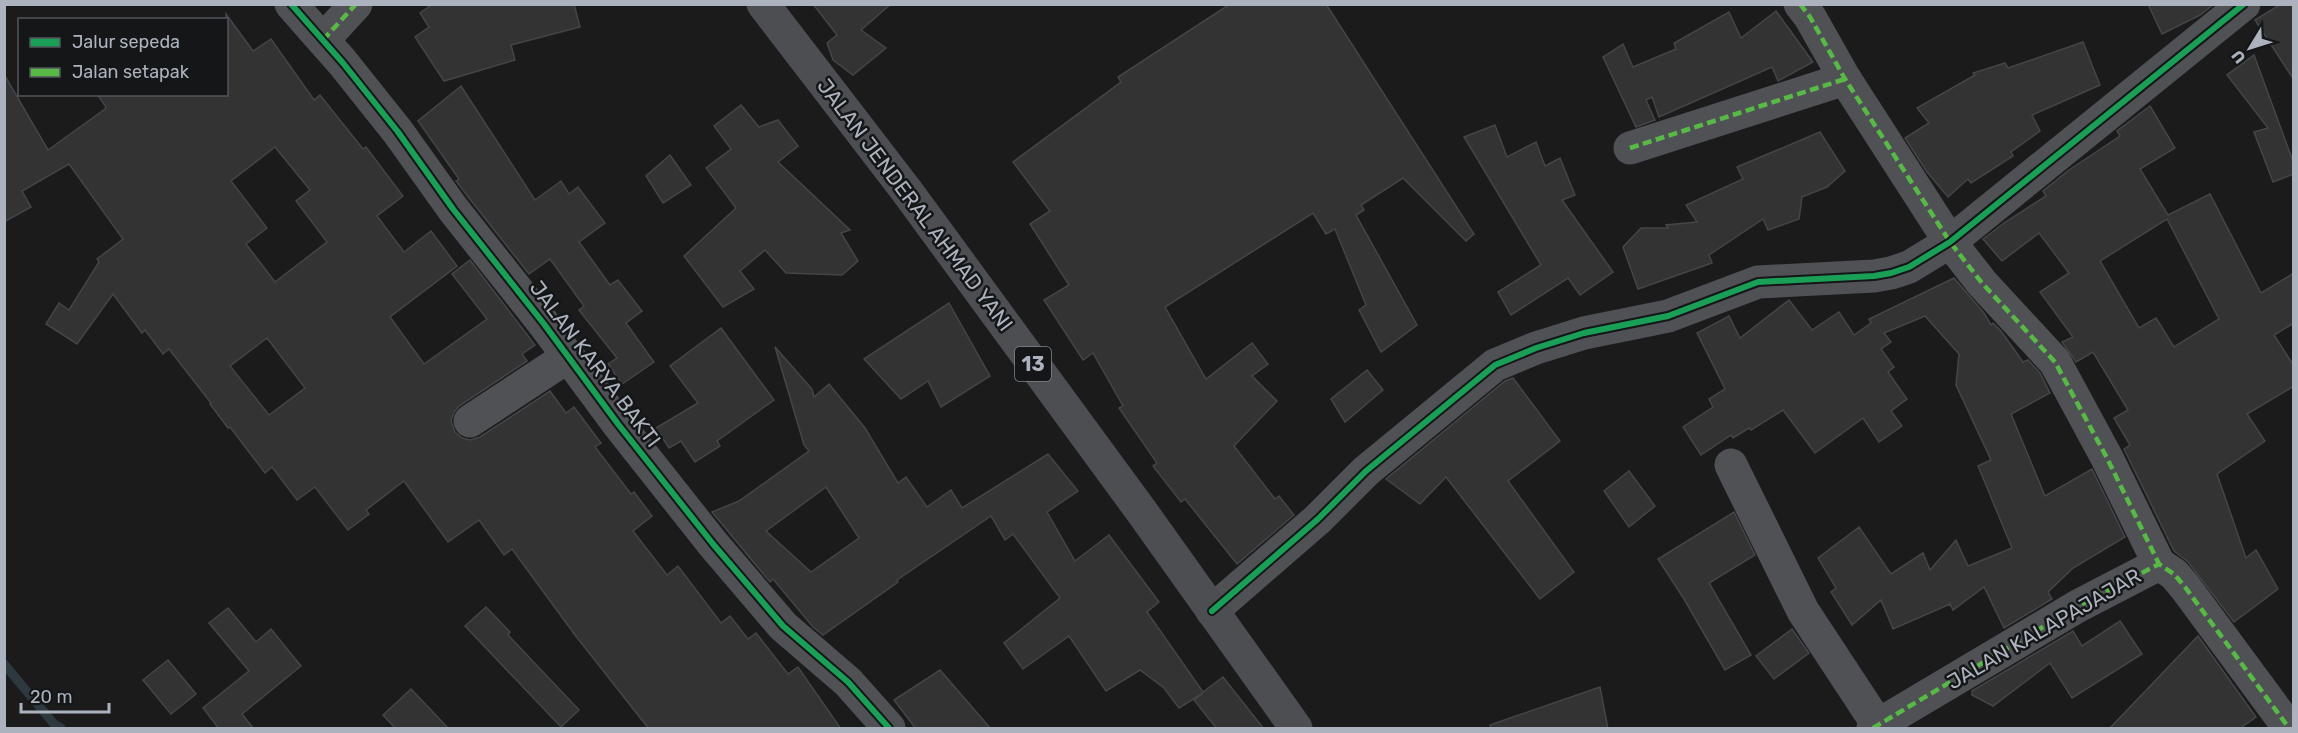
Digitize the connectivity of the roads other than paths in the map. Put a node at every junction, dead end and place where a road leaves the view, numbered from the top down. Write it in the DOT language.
graph roads {
  1 [pos="291,4"];
  2 [pos="356,4"];
  3 [pos="1800,4"];
  4 [pos="2244,4"];
  5 [pos="763,5"];
  6 [pos="323,40"];
  7 [pos="1845,79"];
  8 [pos="1630,148"];
  9 [pos="1950,242"];
  10 [pos="569,356"];
  11 [pos="470,421"];
  12 [pos="1731,465"];
  13 [pos="2159,564"];
  14 [pos="1212,611"];
  15 [pos="1875,727"];
  16 [pos="889,729"];
  17 [pos="1296,729"];
  18 [pos="2289,729"];
  1 -- 6 [label="street, JALAN KARYA BAKTI"];
  2 -- 6 [label="street"];
  3 -- 7 [label="street"];
  4 -- 9 [label="street"];
  5 -- 14 [label="highway, JALAN JENDERAL AHMAD YANI / 13"];
  6 -- 10 [label="street, JALAN KARYA BAKTI"];
  7 -- 8 [label="street"];
  7 -- 9 [label="street"];
  9 -- 13 [label="street"];
  9 -- 14 [label="street"];
  10 -- 11 [label="street"];
  10 -- 16 [label="street, JALAN KARYA BAKTI"];
  12 -- 15 [label="street"];
  13 -- 15 [label="street, JALAN KALAPAJAJAR"];
  13 -- 18 [label="street, JALAN KALAPAJAJAR"];
  14 -- 17 [label="highway, JALAN JENDERAL AHMAD YANI / 13"];
}
